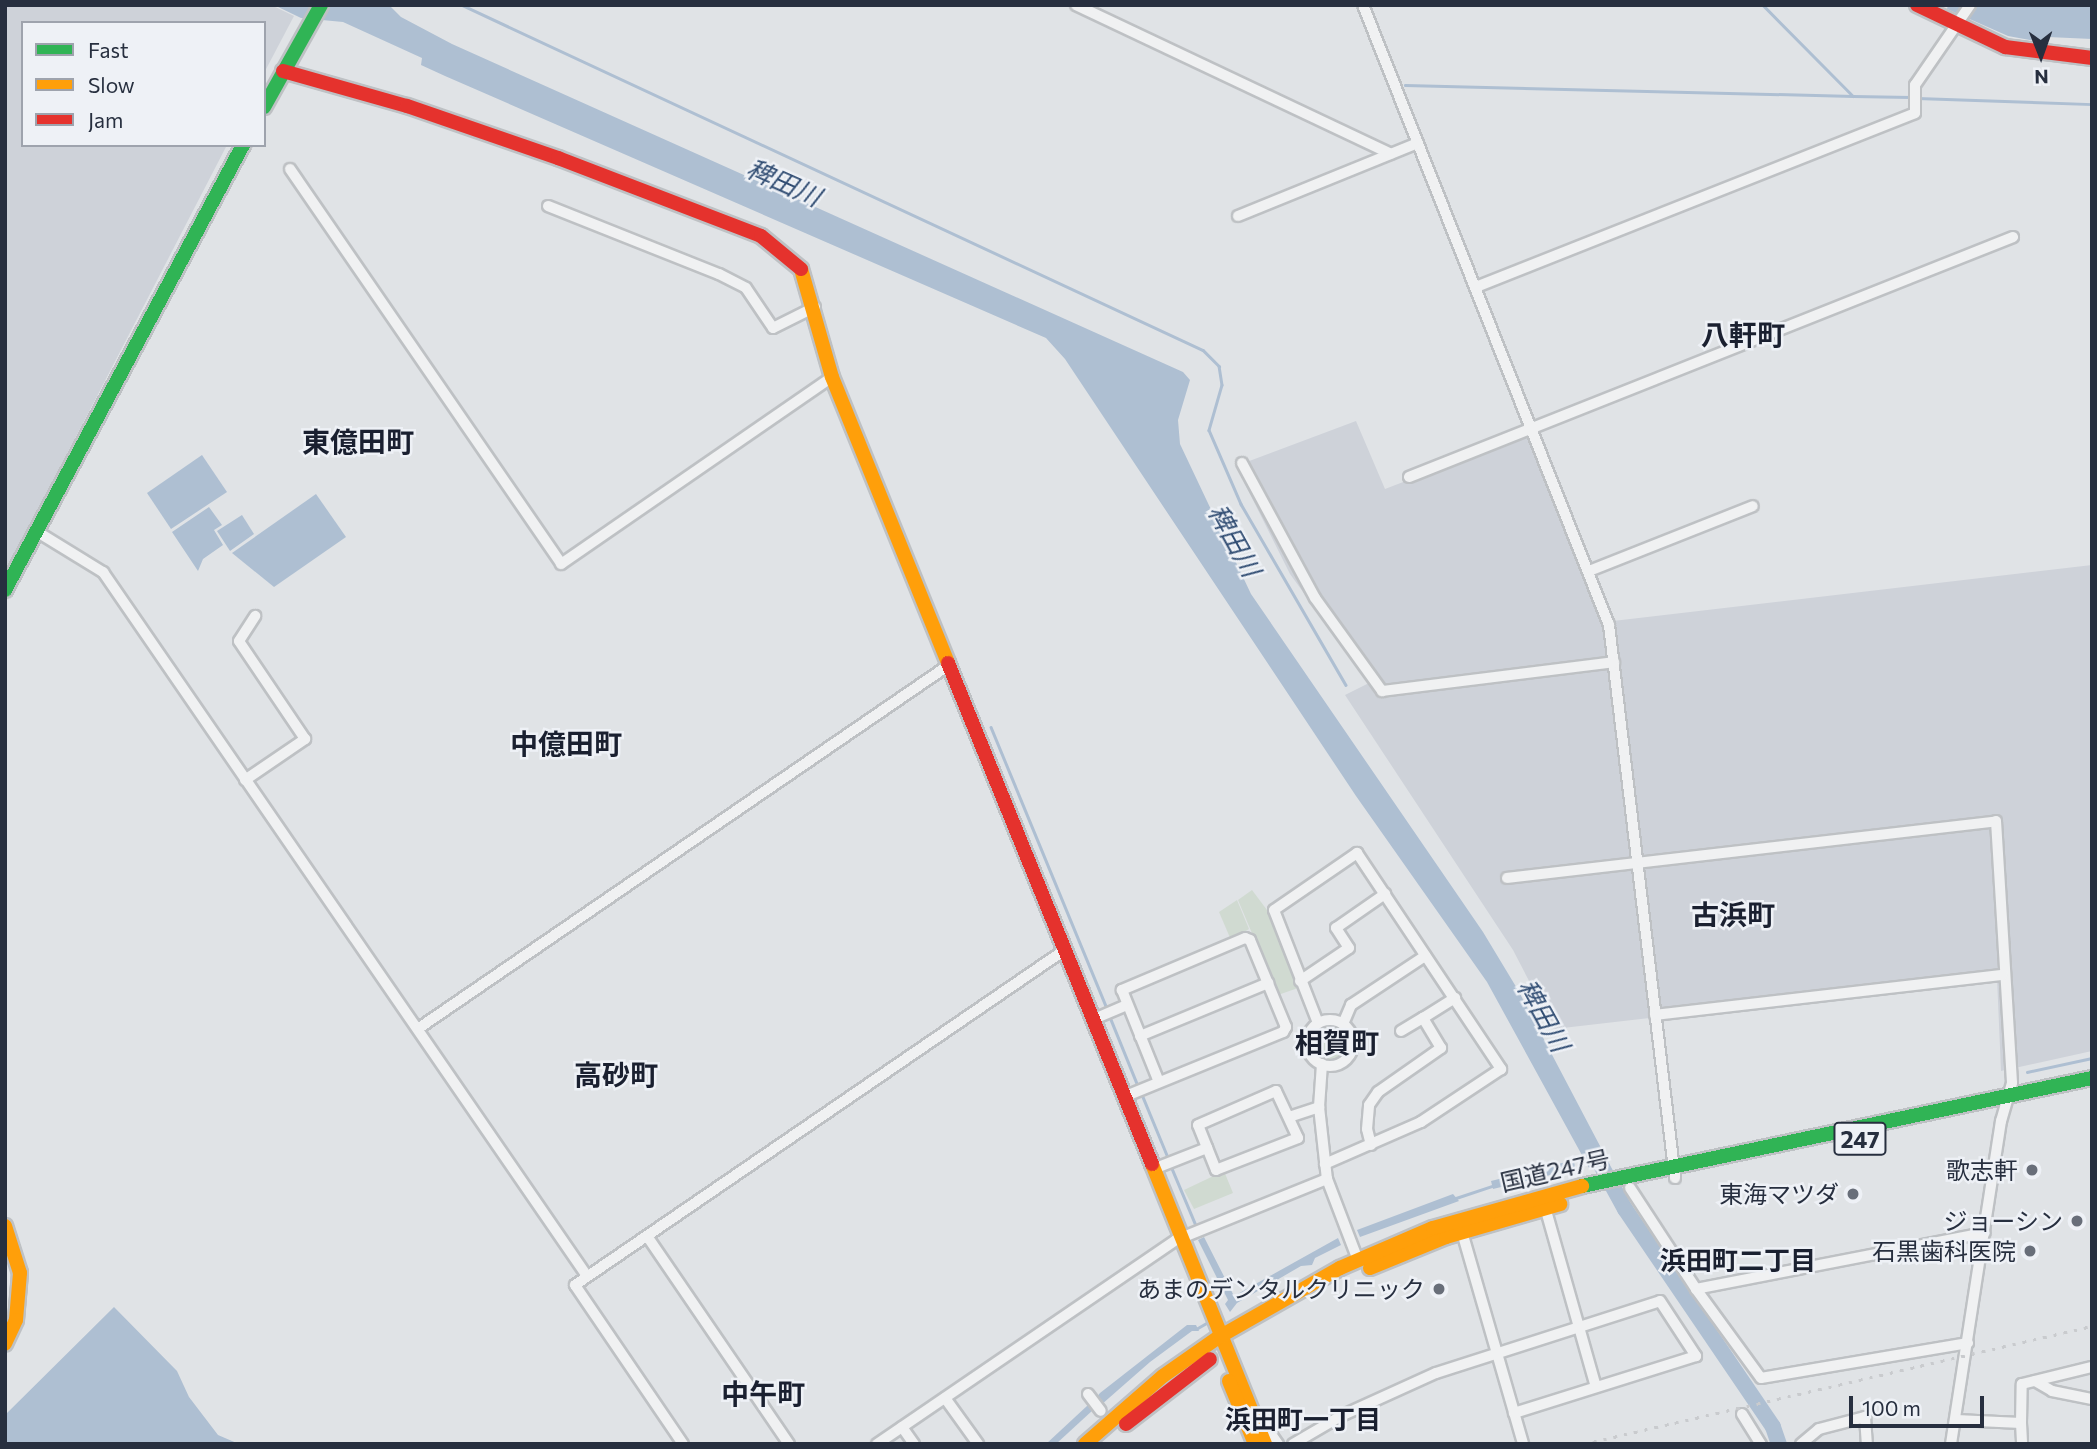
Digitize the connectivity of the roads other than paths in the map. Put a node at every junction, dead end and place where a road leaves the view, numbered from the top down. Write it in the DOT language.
graph roads {
  1 [pos="321,5"];
  2 [pos="1363,5"];
  3 [pos="1917,5"];
  4 [pos="1970,5"];
  5 [pos="1081,6"];
  6 [pos="1960,24"];
  7 [pos="2092,58"];
  8 [pos="283,71"];
  9 [pos="266,103"];
  10 [pos="1418,144"];
  11 [pos="242,147"];
  12 [pos="1391,154"];
  13 [pos="290,169"];
  14 [pos="548,206"];
  15 [pos="1238,216"];
  16 [pos="2013,237"];
  17 [pos="1476,287"];
  18 [pos="815,307"];
  19 [pos="832,377"];
  20 [pos="1533,430"];
  21 [pos="1242,463"];
  22 [pos="1409,477"];
  23 [pos="1754,506"];
  24 [pos="36,531"];
  25 [pos="1589,571"];
  26 [pos="5,590"];
  27 [pos="255,616"];
  28 [pos="1614,662"];
  29 [pos="949,665"];
  30 [pos="245,780"];
  31 [pos="1637,864"];
  32 [pos="1507,878"];
  33 [pos="1385,894"];
  34 [pos="1066,949"];
  35 [pos="1425,956"];
  36 [pos="2003,975"];
  37 [pos="1300,981"];
  38 [pos="1268,984"];
  39 [pos="1455,998"];
  40 [pos="1127,1005"];
  41 [pos="1655,1015"];
  42 [pos="1103,1016"];
  43 [pos="1423,1018"];
  44 [pos="1318,1023"];
  45 [pos="1343,1024"];
  46 [pos="419,1028"];
  47 [pos="1401,1031"];
  48 [pos="1140,1036"];
  49 [pos="1322,1064"];
  50 [pos="2092,1078"];
  51 [pos="1159,1082"];
  52 [pos="2092,1090"];
  53 [pos="1135,1092"];
  54 [pos="2006,1102"];
  55 [pos="1319,1107"];
  56 [pos="1289,1117"];
  57 [pos="1371,1145"];
  58 [pos="1208,1148"];
  59 [pos="1164,1164"];
  60 [pos="1325,1164"];
  61 [pos="1674,1172"];
  62 [pos="1326,1179"];
  63 [pos="1626,1185"];
  64 [pos="1596,1189"];
  65 [pos="1545,1207"];
  66 [pos="5,1226"];
  67 [pos="1462,1232"];
  68 [pos="1985,1233"];
  69 [pos="647,1236"];
  70 [pos="1186,1237"];
  71 [pos="1355,1253"];
  72 [pos="587,1276"];
  73 [pos="1696,1289"];
  74 [pos="1578,1325"];
  75 [pos="1220,1337"];
  76 [pos="1968,1343"];
  77 [pos="5,1344"];
  78 [pos="1496,1350"];
  79 [pos="2092,1367"];
  80 [pos="2035,1381"];
  81 [pos="1596,1388"];
  82 [pos="1088,1394"];
  83 [pos="945,1398"];
  84 [pos="2092,1399"];
  85 [pos="1244,1405"];
  86 [pos="1514,1413"];
  87 [pos="1742,1414"];
  88 [pos="1104,1416"];
  89 [pos="1955,1420"];
  90 [pos="2021,1423"];
  91 [pos="902,1427"];
  92 [pos="975,1443"];
  93 [pos="683,1444"];
  94 [pos="789,1444"];
  95 [pos="877,1444"];
  96 [pos="915,1444"];
  97 [pos="1086,1444"];
  98 [pos="1104,1444"];
  99 [pos="1246,1444"];
  100 [pos="1255,1444"];
  101 [pos="1265,1444"];
  102 [pos="1278,1444"];
  103 [pos="1293,1444"];
  104 [pos="1523,1444"];
  105 [pos="1761,1444"];
  106 [pos="1801,1444"];
  107 [pos="1867,1444"];
  108 [pos="1951,1444"];
  109 [pos="2022,1444"];
  1 -- 8 [label="main road"];
  2 -- 10 [label="street"];
  3 -- 6 [label="main road"];
  4 -- 6 [label="street"];
  5 -- 12 [label="street"];
  6 -- 7 [label="main road"];
  6 -- 17 [label="street"];
  8 -- 9 [label="main road"];
  8 -- 18 [label="main road"];
  10 -- 12 [label="street"];
  10 -- 17 [label="street"];
  11 -- 24 [label="main road"];
  12 -- 15 [label="street"];
  13 -- 19 [label="street"];
  14 -- 18 [label="street"];
  16 -- 20 [label="street"];
  17 -- 20 [label="street"];
  18 -- 19 [label="main road"];
  19 -- 29 [label="main road"];
  20 -- 22 [label="street"];
  20 -- 25 [label="street"];
  21 -- 28 [label="street"];
  23 -- 25 [label="street"];
  24 -- 26 [label="main road"];
  24 -- 30 [label="street"];
  25 -- 28 [label="street"];
  27 -- 30 [label="street"];
  28 -- 31 [label="street"];
  29 -- 34 [label="main road"];
  29 -- 46 [label="street"];
  30 -- 46 [label="street"];
  31 -- 32 [label="street"];
  31 -- 36 [label="street"];
  31 -- 41 [label="street"];
  33 -- 35 [label="street"];
  33 -- 37 [label="street"];
  33 -- 37 [label="street"];
  34 -- 42 [label="main road"];
  34 -- 69 [label="street"];
  35 -- 39 [label="street"];
  35 -- 45 [label="street"];
  36 -- 41 [label="street"];
  36 -- 54 [label="street"];
  37 -- 44 [label="street"];
  38 -- 40 [label="street"];
  38 -- 48 [label="street"];
  38 -- 51 [label="street"];
  39 -- 43 [label="street"];
  39 -- 57 [label="street"];
  40 -- 42 [label="street"];
  40 -- 48 [label="street"];
  41 -- 61 [label="street"];
  42 -- 53 [label="main road"];
  43 -- 47 [label="street"];
  43 -- 57 [label="street"];
  44 -- 45 [label="street"];
  44 -- 49 [label="street"];
  45 -- 49 [label="street"];
  46 -- 72 [label="street"];
  48 -- 51 [label="street"];
  49 -- 55 [label="street"];
  50 -- 54 [label="main road, 国道247号 / 247"];
  51 -- 53 [label="street"];
  52 -- 54 [label="main road, 国道247号 / 247"];
  53 -- 59 [label="main road"];
  54 -- 61 [label="main road, 国道247号 / 247"];
  54 -- 68 [label="street"];
  55 -- 56 [label="street"];
  55 -- 60 [label="street"];
  56 -- 58 [label="street"];
  56 -- 58 [label="street"];
  57 -- 60 [label="street"];
  58 -- 59 [label="street"];
  59 -- 70 [label="main road"];
  60 -- 62 [label="street"];
  61 -- 63 [label="main road, 国道247号 / 247"];
  62 -- 70 [label="street"];
  62 -- 71 [label="street"];
  63 -- 64 [label="main road, 国道247号 / 247"];
  63 -- 73 [label="street"];
  64 -- 65 [label="main road, 国道247号 / 247"];
  64 -- 71 [label="main road, 国道247号 / 247"];
  65 -- 67 [label="main road, 国道247号 / 247"];
  65 -- 74 [label="street"];
  66 -- 77 [label="main road"];
  67 -- 75 [label="main road, 国道247号 / 247"];
  67 -- 78 [label="street"];
  68 -- 73 [label="street"];
  68 -- 76 [label="street"];
  69 -- 72 [label="street"];
  69 -- 94 [label="street"];
  70 -- 75 [label="main road"];
  70 -- 83 [label="street"];
  71 -- 75 [label="main road, 国道247号 / 247"];
  72 -- 93 [label="street"];
  73 -- 76 [label="street"];
  74 -- 78 [label="street"];
  74 -- 81 [label="street"];
  74 -- 81 [label="street"];
  75 -- 85 [label="main road"];
  75 -- 88 [label="main road, 国道247号 / 247"];
  75 -- 98 [label="main road, 国道247号 / 247"];
  76 -- 89 [label="street"];
  78 -- 86 [label="street"];
  78 -- 103 [label="street"];
  79 -- 80 [label="street"];
  80 -- 84 [label="street"];
  80 -- 90 [label="street"];
  81 -- 86 [label="street"];
  82 -- 88 [label="street"];
  83 -- 91 [label="street"];
  83 -- 92 [label="street"];
  85 -- 99 [label="street"];
  85 -- 100 [label="main road"];
  85 -- 101 [label="main road"];
  85 -- 102 [label="street"];
  86 -- 104 [label="street"];
  87 -- 105 [label="street"];
  88 -- 97 [label="main road, 国道247号 / 247"];
  89 -- 90 [label="street"];
  89 -- 108 [label="street"];
  90 -- 109 [label="street"];
  91 -- 95 [label="street"];
  91 -- 96 [label="street"];
  106 -- 107 [label="street"];
}
